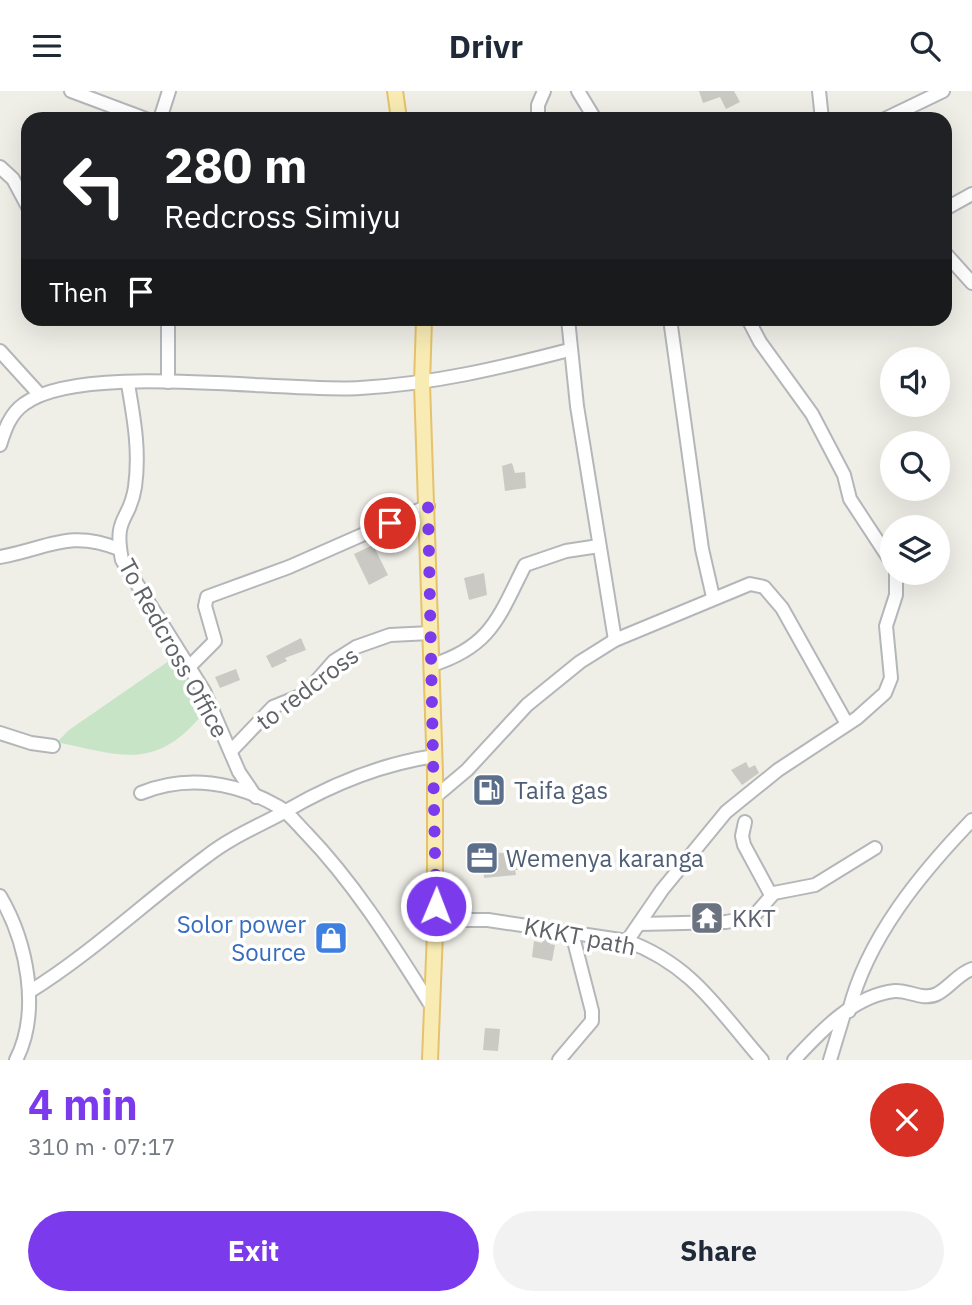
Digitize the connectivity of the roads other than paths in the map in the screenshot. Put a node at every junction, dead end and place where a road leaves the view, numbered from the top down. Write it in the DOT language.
graph roads {
  1 [pos="71,91"];
  2 [pos="169,91"];
  3 [pos="395,91"];
  4 [pos="544,91"];
  5 [pos="578,91"];
  6 [pos="820,91"];
  7 [pos="943,91"];
  8 [pos="127,112"];
  9 [pos="162,112"];
  10 [pos="398,112"];
  11 [pos="538,112"];
  12 [pos="591,112"];
  13 [pos="821,112"];
  14 [pos="900,112"];
  15 [pos="0,167"];
  16 [pos="21,194"];
  17 [pos="972,194"];
  18 [pos="952,205"];
  19 [pos="952,261"];
  20 [pos="972,283"];
  21 [pos="168,326"];
  22 [pos="424,326"];
  23 [pos="568,326"];
  24 [pos="671,326"];
  25 [pos="752,326"];
  26 [pos="569,350"];
  27 [pos="0,351"];
  28 [pos="168,382"];
  29 [pos="128,384"];
  30 [pos="422,384"];
  31 [pos="40,395"];
  32 [pos="0,445"];
  33 [pos="428,506"];
  34 [pos="880,545"];
  35 [pos="599,546"];
  36 [pos="120,549"];
  37 [pos="0,557"];
  38 [pos="896,585"];
  39 [pos="713,597"];
  40 [pos="431,633"];
  41 [pos="615,640"];
  42 [pos="432,666"];
  43 [pos="189,667"];
  44 [pos="847,725"];
  45 [pos="0,733"];
  46 [pos="53,746"];
  47 [pos="231,751"];
  48 [pos="435,756"];
  49 [pos="141,793"];
  50 [pos="256,797"];
  51 [pos="435,797"];
  52 [pos="285,811"];
  53 [pos="972,820"];
  54 [pos="745,822"];
  55 [pos="875,848"];
  56 [pos="771,895"];
  57 [pos="0,896"];
  58 [pos="435,920"];
  59 [pos="639,924"];
  60 [pos="572,933"];
  61 [pos="627,941"];
  62 [pos="972,969"];
  63 [pos="29,992"];
  64 [pos="432,1007"];
  65 [pos="847,1012"];
  66 [pos="16,1060"];
  67 [pos="430,1060"];
  68 [pos="559,1060"];
  69 [pos="762,1060"];
  70 [pos="794,1060"];
  71 [pos="830,1060"];
  1 -- 8 [label="street"];
  2 -- 9 [label="street"];
  3 -- 10 [label="main road"];
  4 -- 11 [label="street"];
  5 -- 12 [label="street"];
  6 -- 13 [label="street"];
  7 -- 14 [label="street"];
  15 -- 16 [label="street"];
  17 -- 18 [label="street"];
  19 -- 20 [label="street"];
  21 -- 28 [label="street"];
  22 -- 30 [label="main road"];
  23 -- 26 [label="street"];
  24 -- 39 [label="street"];
  25 -- 34 [label="street"];
  26 -- 30 [label="street"];
  26 -- 35 [label="street"];
  27 -- 31 [label="street"];
  28 -- 29 [label="street"];
  28 -- 30 [label="street"];
  29 -- 31 [label="street"];
  29 -- 36 [label="street, To Redcross Office"];
  30 -- 33 [label="main road"];
  31 -- 32 [label="street"];
  33 -- 40 [label="main road"];
  33 -- 43 [label="street"];
  35 -- 41 [label="street"];
  35 -- 42 [label="street"];
  36 -- 37 [label="street"];
  36 -- 43 [label="street, To Redcross Office"];
  38 -- 44 [label="street"];
  39 -- 41 [label="street"];
  39 -- 44 [label="street"];
  40 -- 42 [label="main road"];
  40 -- 47 [label="street, to redcross"];
  41 -- 51 [label="street"];
  42 -- 48 [label="main road"];
  43 -- 47 [label="street, To Redcross Office"];
  44 -- 59 [label="street"];
  45 -- 46 [label="street"];
  47 -- 50 [label="street, To Redcross Office"];
  48 -- 51 [label="main road"];
  48 -- 52 [label="street"];
  49 -- 50 [label="street"];
  50 -- 52 [label="street"];
  51 -- 58 [label="main road"];
  52 -- 63 [label="street"];
  52 -- 64 [label="street"];
  53 -- 65 [label="street"];
  54 -- 56 [label="street"];
  55 -- 56 [label="street"];
  56 -- 59 [label="street"];
  57 -- 63 [label="street"];
  58 -- 60 [label="street, KKKT path"];
  58 -- 64 [label="main road"];
  59 -- 61 [label="street"];
  60 -- 61 [label="street, KKKT path"];
  60 -- 68 [label="street"];
  61 -- 69 [label="street, KKKT path"];
  62 -- 65 [label="street"];
  63 -- 66 [label="street"];
  64 -- 67 [label="main road"];
  65 -- 70 [label="street"];
  65 -- 71 [label="street"];
}
